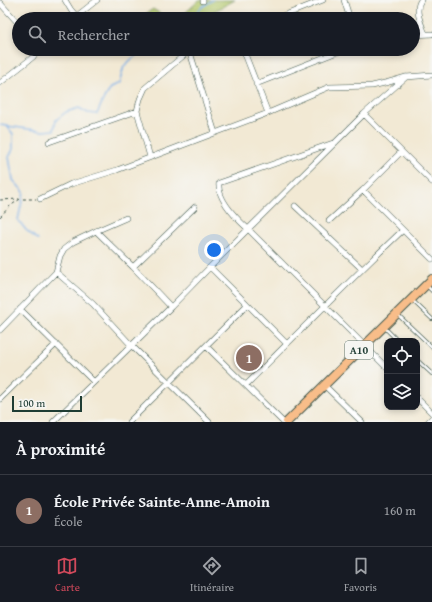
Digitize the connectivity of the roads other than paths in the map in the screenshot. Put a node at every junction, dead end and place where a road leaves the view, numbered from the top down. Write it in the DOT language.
graph roads {
  1 [pos="65,0"];
  2 [pos="97,0"];
  3 [pos="321,0"];
  4 [pos="344,0"];
  5 [pos="421,0"];
  6 [pos="0,3"];
  7 [pos="72,12"];
  8 [pos="83,12"];
  9 [pos="292,12"];
  10 [pos="348,12"];
  11 [pos="418,12"];
  12 [pos="12,16"];
  13 [pos="420,18"];
  14 [pos="420,34"];
  15 [pos="425,34"];
  16 [pos="432,34"];
  17 [pos="34,56"];
  18 [pos="182,56"];
  19 [pos="191,56"];
  20 [pos="246,56"];
  21 [pos="327,56"];
  22 [pos="432,75"];
  23 [pos="406,77"];
  24 [pos="0,83"];
  25 [pos="256,84"];
  26 [pos="137,111"];
  27 [pos="268,113"];
  28 [pos="364,114"];
  29 [pos="215,133"];
  30 [pos="337,141"];
  31 [pos="49,142"];
  32 [pos="401,152"];
  33 [pos="150,157"];
  34 [pos="432,182"];
  35 [pos="363,190"];
  36 [pos="40,199"];
  37 [pos="195,206"];
  38 [pos="295,206"];
  39 [pos="126,218"];
  40 [pos="329,221"];
  41 [pos="248,229"];
  42 [pos="403,230"];
  43 [pos="96,231"];
  44 [pos="432,259"];
  45 [pos="133,267"];
  46 [pos="210,267"];
  47 [pos="362,269"];
  48 [pos="56,272"];
  49 [pos="432,279"];
  50 [pos="426,285"];
  51 [pos="432,291"];
  52 [pos="411,299"];
  53 [pos="248,304"];
  54 [pos="326,306"];
  55 [pos="171,307"];
  56 [pos="20,309"];
  57 [pos="396,314"];
  58 [pos="432,319"];
  59 [pos="384,327"];
  60 [pos="0,330"];
  61 [pos="395,338"];
  62 [pos="56,344"];
  63 [pos="287,344"];
  64 [pos="131,345"];
  65 [pos="365,345"];
  66 [pos="206,346"];
  67 [pos="432,346"];
  68 [pos="420,363"];
  69 [pos="384,365"];
  70 [pos="432,374"];
  71 [pos="94,382"];
  72 [pos="169,382"];
  73 [pos="246,385"];
  74 [pos="324,385"];
  75 [pos="0,399"];
  76 [pos="420,401"];
  77 [pos="431,410"];
  78 [pos="432,418"];
  79 [pos="131,421"];
  80 [pos="53,422"];
  81 [pos="209,422"];
  82 [pos="283,422"];
  83 [pos="287,422"];
  84 [pos="362,422"];
  85 [pos="428,422"];
  1 -- 7 [label="street"];
  2 -- 8 [label="street"];
  3 -- 9 [label="street"];
  4 -- 10 [label="street"];
  5 -- 11 [label="street"];
  6 -- 12 [label="street"];
  13 -- 15 [label="street"];
  14 -- 15 [label="street"];
  15 -- 16 [label="street"];
  17 -- 24 [label="street"];
  18 -- 26 [label="street"];
  19 -- 29 [label="street"];
  20 -- 25 [label="street"];
  21 -- 25 [label="street"];
  22 -- 23 [label="street"];
  23 -- 27 [label="street"];
  23 -- 28 [label="street"];
  25 -- 27 [label="street"];
  26 -- 31 [label="street"];
  26 -- 33 [label="street"];
  27 -- 29 [label="street"];
  28 -- 30 [label="street"];
  28 -- 32 [label="street"];
  29 -- 33 [label="street"];
  30 -- 41 [label="street"];
  30 -- 41 [label="street"];
  32 -- 34 [label="street"];
  32 -- 35 [label="street"];
  33 -- 36 [label="street"];
  35 -- 40 [label="street"];
  35 -- 42 [label="street"];
  37 -- 45 [label="street"];
  38 -- 47 [label="street"];
  39 -- 43 [label="street"];
  41 -- 46 [label="street"];
  41 -- 54 [label="street"];
  42 -- 44 [label="street"];
  42 -- 47 [label="street"];
  43 -- 45 [label="street"];
  43 -- 48 [label="street"];
  45 -- 55 [label="street"];
  46 -- 53 [label="street"];
  46 -- 55 [label="street"];
  47 -- 54 [label="street"];
  48 -- 56 [label="street"];
  48 -- 64 [label="street"];
  49 -- 50 [label="main road, A10"];
  50 -- 51 [label="lane"];
  50 -- 52 [label="main road, A10"];
  52 -- 57 [label="main road, A10"];
  52 -- 58 [label="lane"];
  53 -- 63 [label="street"];
  53 -- 66 [label="street"];
  54 -- 63 [label="street"];
  54 -- 65 [label="street"];
  55 -- 64 [label="street"];
  56 -- 60 [label="street"];
  56 -- 62 [label="street"];
  57 -- 59 [label="main road, A10"];
  57 -- 67 [label="lane"];
  59 -- 61 [label="lane"];
  59 -- 65 [label="main road, A10"];
  62 -- 71 [label="street"];
  62 -- 75 [label="street"];
  63 -- 73 [label="street"];
  64 -- 71 [label="street"];
  64 -- 72 [label="street"];
  65 -- 69 [label="street"];
  65 -- 74 [label="main road, A10"];
  66 -- 72 [label="street"];
  66 -- 73 [label="street"];
  68 -- 70 [label="lane"];
  71 -- 80 [label="street"];
  72 -- 79 [label="street"];
  72 -- 81 [label="street"];
  73 -- 82 [label="street"];
  74 -- 83 [label="main road, A10"];
  74 -- 84 [label="street"];
  76 -- 77 [label="street"];
  78 -- 85 [label="street"];
}
